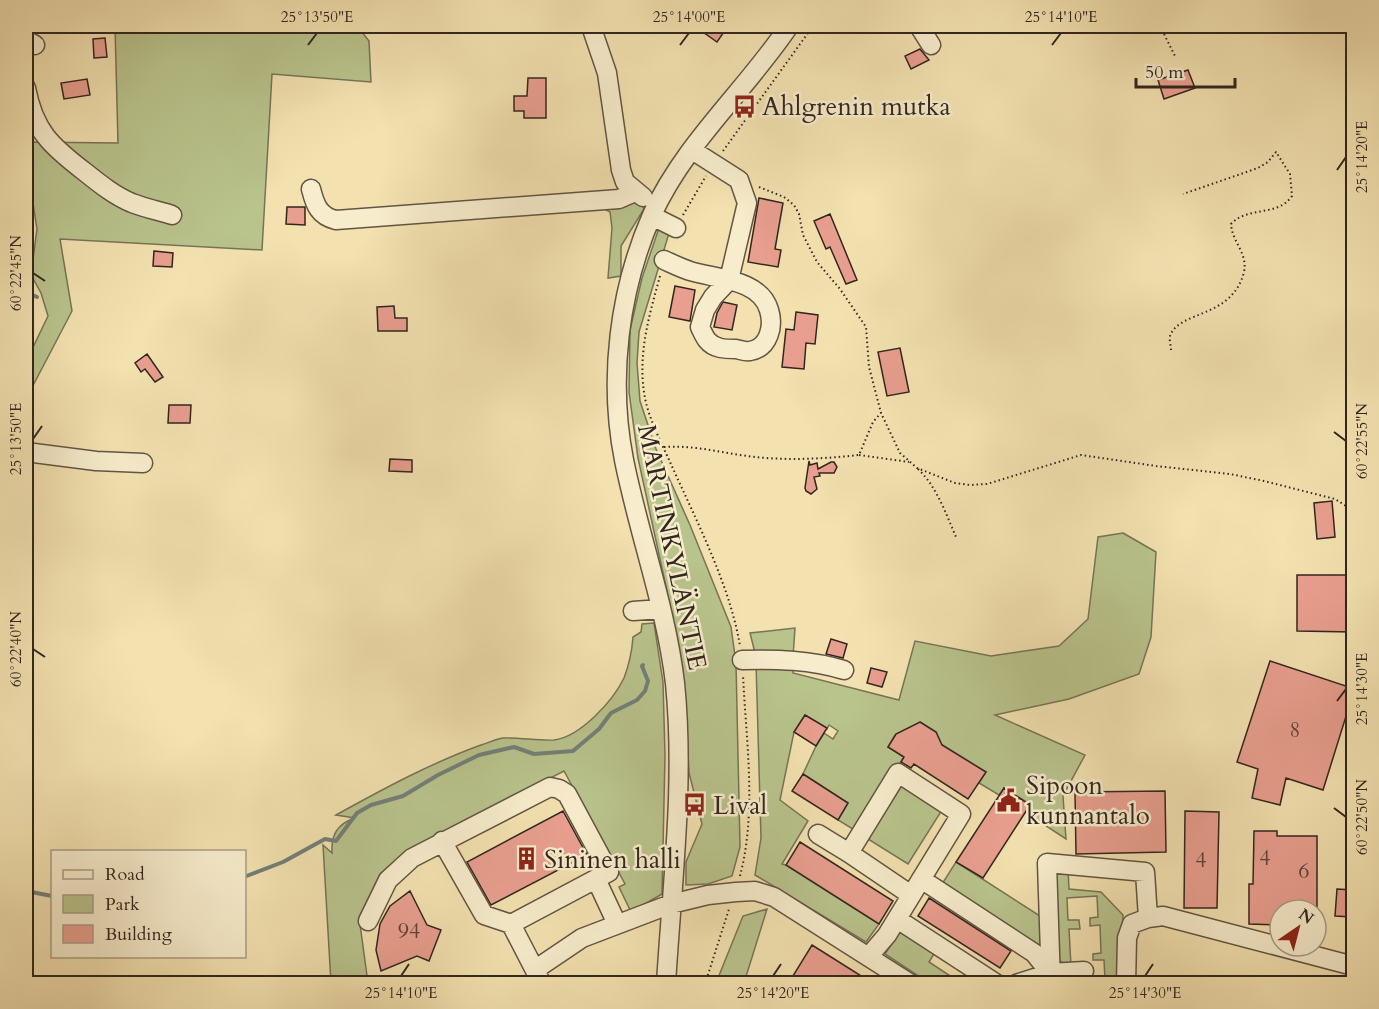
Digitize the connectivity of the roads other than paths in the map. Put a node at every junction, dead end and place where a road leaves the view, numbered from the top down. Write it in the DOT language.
graph roads {
  1 [pos="591,26"];
  2 [pos="789,26"];
  3 [pos="919,26"];
  4 [pos="931,45"];
  5 [pos="26,88"];
  6 [pos="692,150"];
  7 [pos="311,189"];
  8 [pos="635,192"];
  9 [pos="655,210"];
  10 [pos="172,215"];
  11 [pos="676,228"];
  12 [pos="664,260"];
  13 [pos="26,452"];
  14 [pos="143,463"];
  15 [pos="661,609"];
  16 [pos="633,610"];
  17 [pos="742,660"];
  18 [pos="844,670"];
  19 [pos="818,834"];
  20 [pos="442,842"];
  21 [pos="849,853"];
  22 [pos="596,879"];
  23 [pos="916,887"];
  24 [pos="671,904"];
  25 [pos="1148,918"];
  26 [pos="897,919"];
  27 [pos="368,921"];
  28 [pos="511,924"];
  29 [pos="618,924"];
  30 [pos="869,956"];
  31 [pos="1353,963"];
  32 [pos="1084,971"];
  33 [pos="1051,978"];
  34 [pos="540,980"];
  35 [pos="666,984"];
  36 [pos="911,984"];
  37 [pos="997,984"];
  38 [pos="1016,984"];
  39 [pos="1126,984"];
  1 -- 8 [label="street"];
  2 -- 6 [label="street, MARTINKYLÄNTIE"];
  3 -- 4 [label="street"];
  5 -- 10 [label="street"];
  6 -- 9 [label="street, MARTINKYLÄNTIE"];
  6 -- 12 [label="street"];
  7 -- 8 [label="street"];
  8 -- 9 [label="street"];
  9 -- 11 [label="street"];
  9 -- 15 [label="street, MARTINKYLÄNTIE"];
  13 -- 14 [label="street"];
  15 -- 16 [label="street"];
  15 -- 24 [label="street, MARTINKYLÄNTIE"];
  17 -- 18 [label="street"];
  19 -- 21 [label="street"];
  20 -- 22 [label="street"];
  20 -- 27 [label="street"];
  20 -- 28 [label="street"];
  21 -- 23 [label="street"];
  21 -- 23 [label="street"];
  22 -- 28 [label="street"];
  22 -- 29 [label="street"];
  23 -- 26 [label="street"];
  23 -- 33 [label="street"];
  24 -- 29 [label="street"];
  24 -- 30 [label="street"];
  24 -- 35 [label="street, MARTINKYLÄNTIE"];
  25 -- 31 [label="street"];
  25 -- 33 [label="street"];
  25 -- 39 [label="street"];
  26 -- 30 [label="street"];
  26 -- 37 [label="street"];
  28 -- 34 [label="street"];
  29 -- 34 [label="street"];
  30 -- 36 [label="street"];
  32 -- 33 [label="street"];
  33 -- 38 [label="street"];
}
